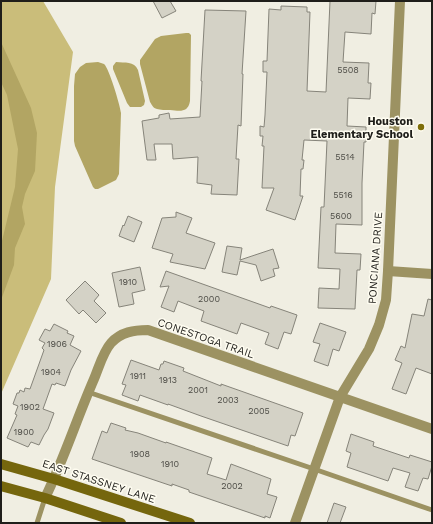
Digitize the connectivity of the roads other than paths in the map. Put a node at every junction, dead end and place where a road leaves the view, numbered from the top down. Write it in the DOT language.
graph roads {
  1 [pos="400,1"];
  2 [pos="388,271"];
  3 [pos="432,274"];
  4 [pos="88,392"];
  5 [pos="340,397"];
  6 [pos="432,429"];
  7 [pos="1,464"];
  8 [pos="314,469"];
  9 [pos="54,479"];
  10 [pos="1,486"];
  11 [pos="45,498"];
  12 [pos="432,510"];
  13 [pos="37,523"];
  14 [pos="122,523"];
  15 [pos="190,523"];
  16 [pos="295,523"];
  1 -- 2 [label="street, PONCIANA DRIVE"];
  2 -- 3 [label="street"];
  2 -- 5 [label="street, PONCIANA DRIVE"];
  4 -- 5 [label="street, CONESTOGA TRAIL"];
  4 -- 8 [label="lane"];
  4 -- 9 [label="street, CONESTOGA TRAIL"];
  5 -- 6 [label="street, CONESTOGA TRAIL"];
  5 -- 8 [label="street, PONCIANA DRIVE"];
  7 -- 9 [label="main road, EAST STASSNEY LANE"];
  8 -- 12 [label="lane"];
  8 -- 16 [label="street, PONCIANA DRIVE"];
  9 -- 11 [label="street, CONESTOGA TRAIL"];
  9 -- 15 [label="main road, EAST STASSNEY LANE"];
  10 -- 11 [label="main road"];
  11 -- 13 [label="lane"];
  11 -- 14 [label="main road"];
}
